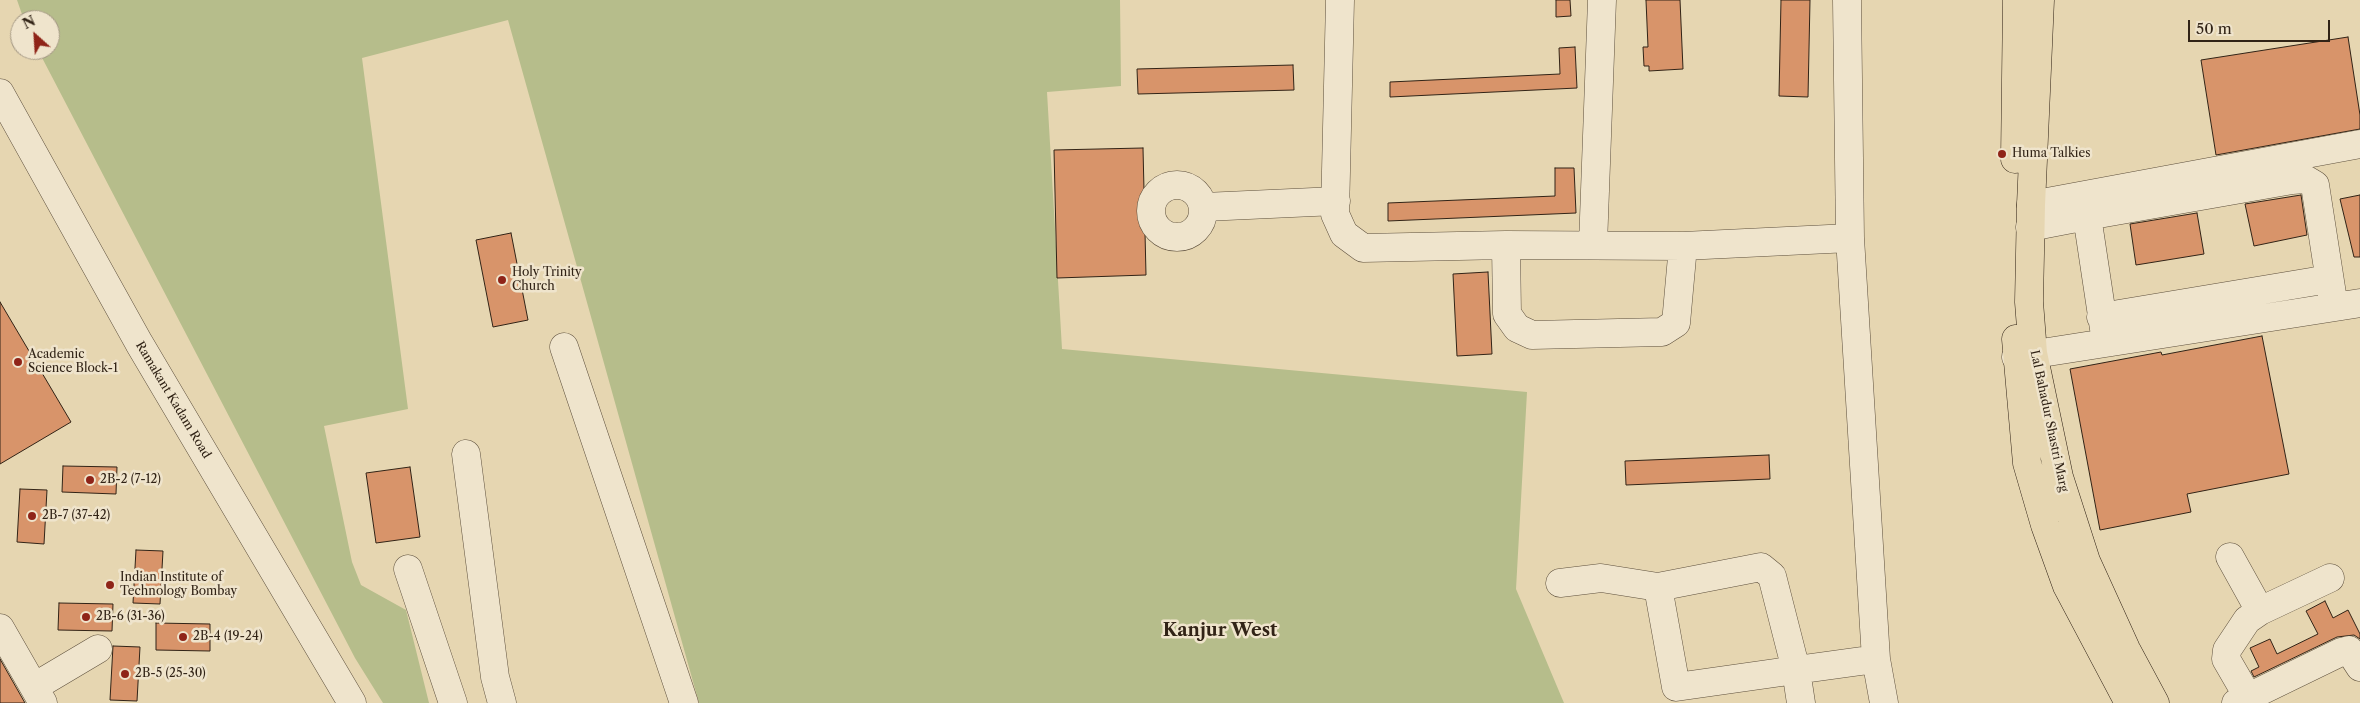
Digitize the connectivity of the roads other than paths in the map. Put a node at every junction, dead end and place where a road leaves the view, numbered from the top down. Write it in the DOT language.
graph roads {
  1 [pos="1340,0"];
  2 [pos="1602,0"];
  3 [pos="1847,0"];
  4 [pos="2017,0"];
  5 [pos="2040,0"];
  6 [pos="0,93"];
  7 [pos="2360,144"];
  8 [pos="1336,201"];
  9 [pos="1204,207"];
  10 [pos="2031,216"];
  11 [pos="2087,216"];
  12 [pos="1850,238"];
  13 [pos="1506,245"];
  14 [pos="1593,246"];
  15 [pos="1683,246"];
  16 [pos="2329,279"];
  17 [pos="2347,305"];
  18 [pos="2104,329"];
  19 [pos="564,347"];
  20 [pos="2025,355"];
  21 [pos="466,454"];
  22 [pos="2230,557"];
  23 [pos="408,569"];
  24 [pos="2330,578"];
  25 [pos="1560,583"];
  26 [pos="1658,587"];
  27 [pos="2260,610"];
  28 [pos="2,637"];
  29 [pos="98,649"];
  30 [pos="1876,659"];
  31 [pos="2360,667"];
  32 [pos="1796,670"];
  33 [pos="38,695"];
  34 [pos="1678,695"];
  35 [pos="2242,700"];
  36 [pos="352,703"];
  37 [pos="453,703"];
  38 [pos="502,703"];
  39 [pos="684,703"];
  40 [pos="1801,703"];
  41 [pos="1884,703"];
  42 [pos="2128,703"];
  43 [pos="2155,703"];
  1 -- 8 [label="street"];
  2 -- 14 [label="street"];
  3 -- 12 [label="street"];
  4 -- 20 [label="main road, Lal Bahadur Shastri Marg"];
  5 -- 10 [label="main road, Lal Bahadur Shastri Marg"];
  6 -- 36 [label="street, Ramakant Kadam Road"];
  7 -- 10 [label="street"];
  8 -- 9 [label="street"];
  8 -- 13 [label="street"];
  10 -- 11 [label="street"];
  10 -- 20 [label="main road, Lal Bahadur Shastri Marg"];
  11 -- 16 [label="street"];
  11 -- 18 [label="street"];
  12 -- 15 [label="street"];
  12 -- 30 [label="street"];
  13 -- 14 [label="street"];
  13 -- 15 [label="street"];
  14 -- 15 [label="street"];
  16 -- 17 [label="street"];
  16 -- 18 [label="street"];
  17 -- 18 [label="street"];
  18 -- 20 [label="street"];
  19 -- 39 [label="street"];
  20 -- 42 [label="main road, Lal Bahadur Shastri Marg"];
  20 -- 43 [label="main road, Lal Bahadur Shastri Marg"];
  21 -- 38 [label="street"];
  22 -- 27 [label="street"];
  23 -- 37 [label="street"];
  24 -- 27 [label="street"];
  25 -- 26 [label="street"];
  26 -- 32 [label="street"];
  26 -- 34 [label="street"];
  27 -- 35 [label="street"];
  28 -- 33 [label="street"];
  29 -- 33 [label="street"];
  30 -- 32 [label="street"];
  30 -- 41 [label="street"];
  31 -- 35 [label="street"];
  32 -- 34 [label="street"];
  32 -- 40 [label="street"];
}
